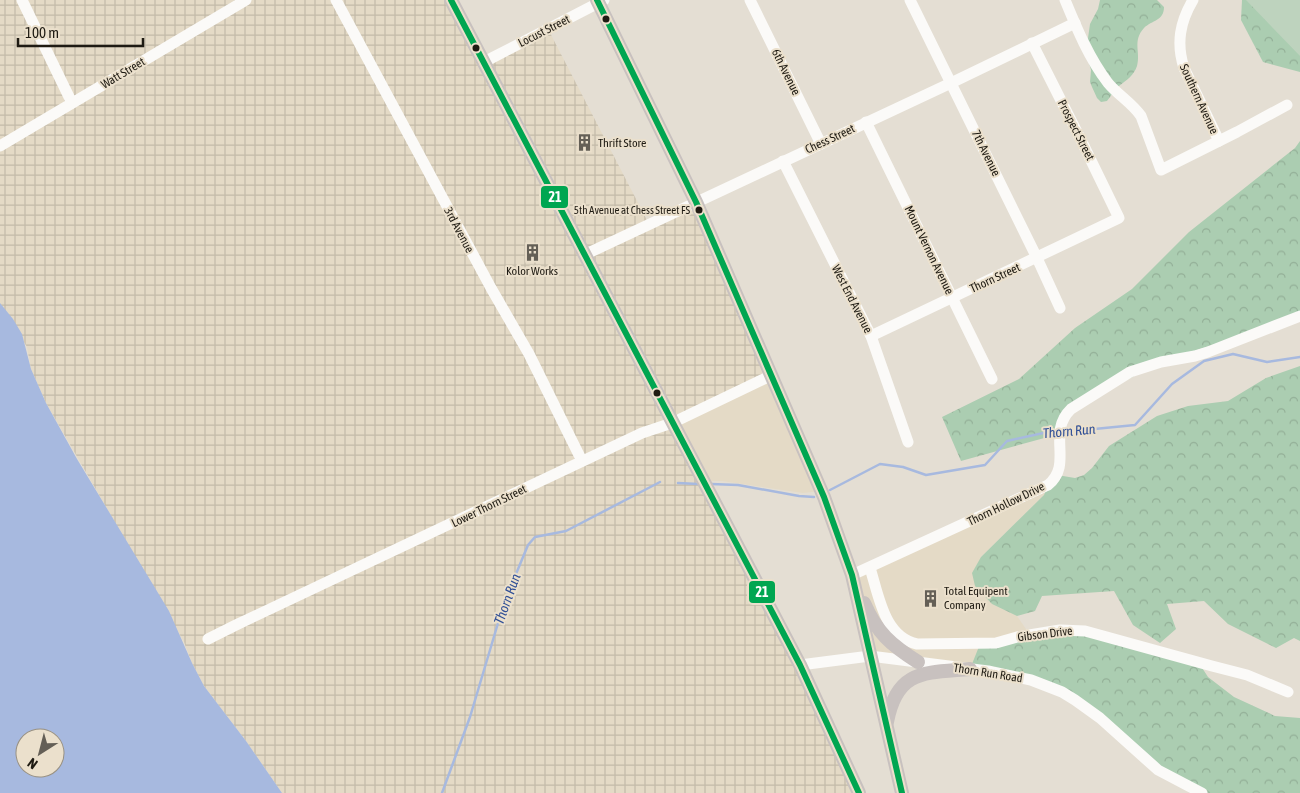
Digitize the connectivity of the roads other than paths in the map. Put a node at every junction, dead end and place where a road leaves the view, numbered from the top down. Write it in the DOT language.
graph roads {
  1 [pos="22,0"];
  2 [pos="246,0"];
  3 [pos="336,0"];
  4 [pos="451,0"];
  5 [pos="750,0"];
  6 [pos="910,0"];
  7 [pos="1065,0"];
  8 [pos="1193,0"];
  9 [pos="600,1"];
  10 [pos="1075,23"];
  11 [pos="1032,43"];
  12 [pos="484,62"];
  13 [pos="951,83"];
  14 [pos="72,103"];
  15 [pos="1287,105"];
  16 [pos="866,122"];
  17 [pos="1218,141"];
  18 [pos="821,144"];
  19 [pos="0,146"];
  20 [pos="783,161"];
  21 [pos="696,202"];
  22 [pos="1119,218"];
  23 [pos="584,255"];
  24 [pos="1037,258"];
  25 [pos="952,298"];
  26 [pos="1060,308"];
  27 [pos="1300,316"];
  28 [pos="871,336"];
  29 [pos="772,375"];
  30 [pos="992,379"];
  31 [pos="672,423"];
  32 [pos="908,442"];
  33 [pos="582,461"];
  34 [pos="870,568"];
  35 [pos="852,575"];
  36 [pos="208,639"];
  37 [pos="870,656"];
  38 [pos="918,662"];
  39 [pos="800,665"];
  40 [pos="970,669"];
  41 [pos="1288,692"];
  42 [pos="886,725"];
  43 [pos="859,793"];
  44 [pos="902,793"];
  45 [pos="1202,793"];
  1 -- 14 [label="street"];
  2 -- 14 [label="street, Watt Street"];
  3 -- 33 [label="street, 3rd Avenue"];
  4 -- 12 [label="main road"];
  5 -- 18 [label="street, 6th Avenue"];
  6 -- 13 [label="street, 7th Avenue"];
  7 -- 10 [label="street"];
  8 -- 17 [label="street, Southern Avenue"];
  9 -- 12 [label="street, Locust Street"];
  9 -- 21 [label="main road"];
  10 -- 11 [label="street, Chess Street"];
  10 -- 17 [label="street"];
  11 -- 13 [label="street, Chess Street"];
  11 -- 22 [label="street, Prospect Street"];
  12 -- 23 [label="main road"];
  13 -- 16 [label="street, Chess Street"];
  13 -- 24 [label="street, 7th Avenue"];
  14 -- 19 [label="street, Watt Street"];
  15 -- 17 [label="street"];
  16 -- 18 [label="street, Chess Street"];
  16 -- 25 [label="street, Mount Vernon Avenue"];
  18 -- 20 [label="street, Chess Street"];
  20 -- 21 [label="street, Chess Street"];
  20 -- 28 [label="street, West End Avenue"];
  21 -- 23 [label="street, Chess Street"];
  21 -- 29 [label="main road"];
  22 -- 24 [label="street, Thorn Street"];
  23 -- 31 [label="main road"];
  24 -- 25 [label="street, Thorn Street"];
  24 -- 26 [label="street, 7th Avenue"];
  25 -- 28 [label="street, Thorn Street"];
  25 -- 30 [label="street, Mount Vernon Avenue"];
  27 -- 34 [label="street, Thorn Hollow Drive"];
  28 -- 32 [label="street, West End Avenue"];
  29 -- 31 [label="street, Lower Thorn Street"];
  29 -- 35 [label="main road"];
  31 -- 33 [label="street, Lower Thorn Street"];
  31 -- 39 [label="main road"];
  33 -- 36 [label="street, Lower Thorn Street"];
  34 -- 35 [label="street, Thorn Hollow Drive"];
  34 -- 41 [label="street, Gibson Drive"];
  35 -- 37 [label="main road"];
  35 -- 38 [label="main road"];
  37 -- 38 [label="street, Thorn Run Road"];
  37 -- 39 [label="street, Thorn Run Road"];
  37 -- 42 [label="main road"];
  38 -- 40 [label="street, Thorn Run Road"];
  39 -- 43 [label="main road"];
  40 -- 42 [label="main road"];
  40 -- 45 [label="street, Thorn Run Road"];
  42 -- 44 [label="main road"];
}
